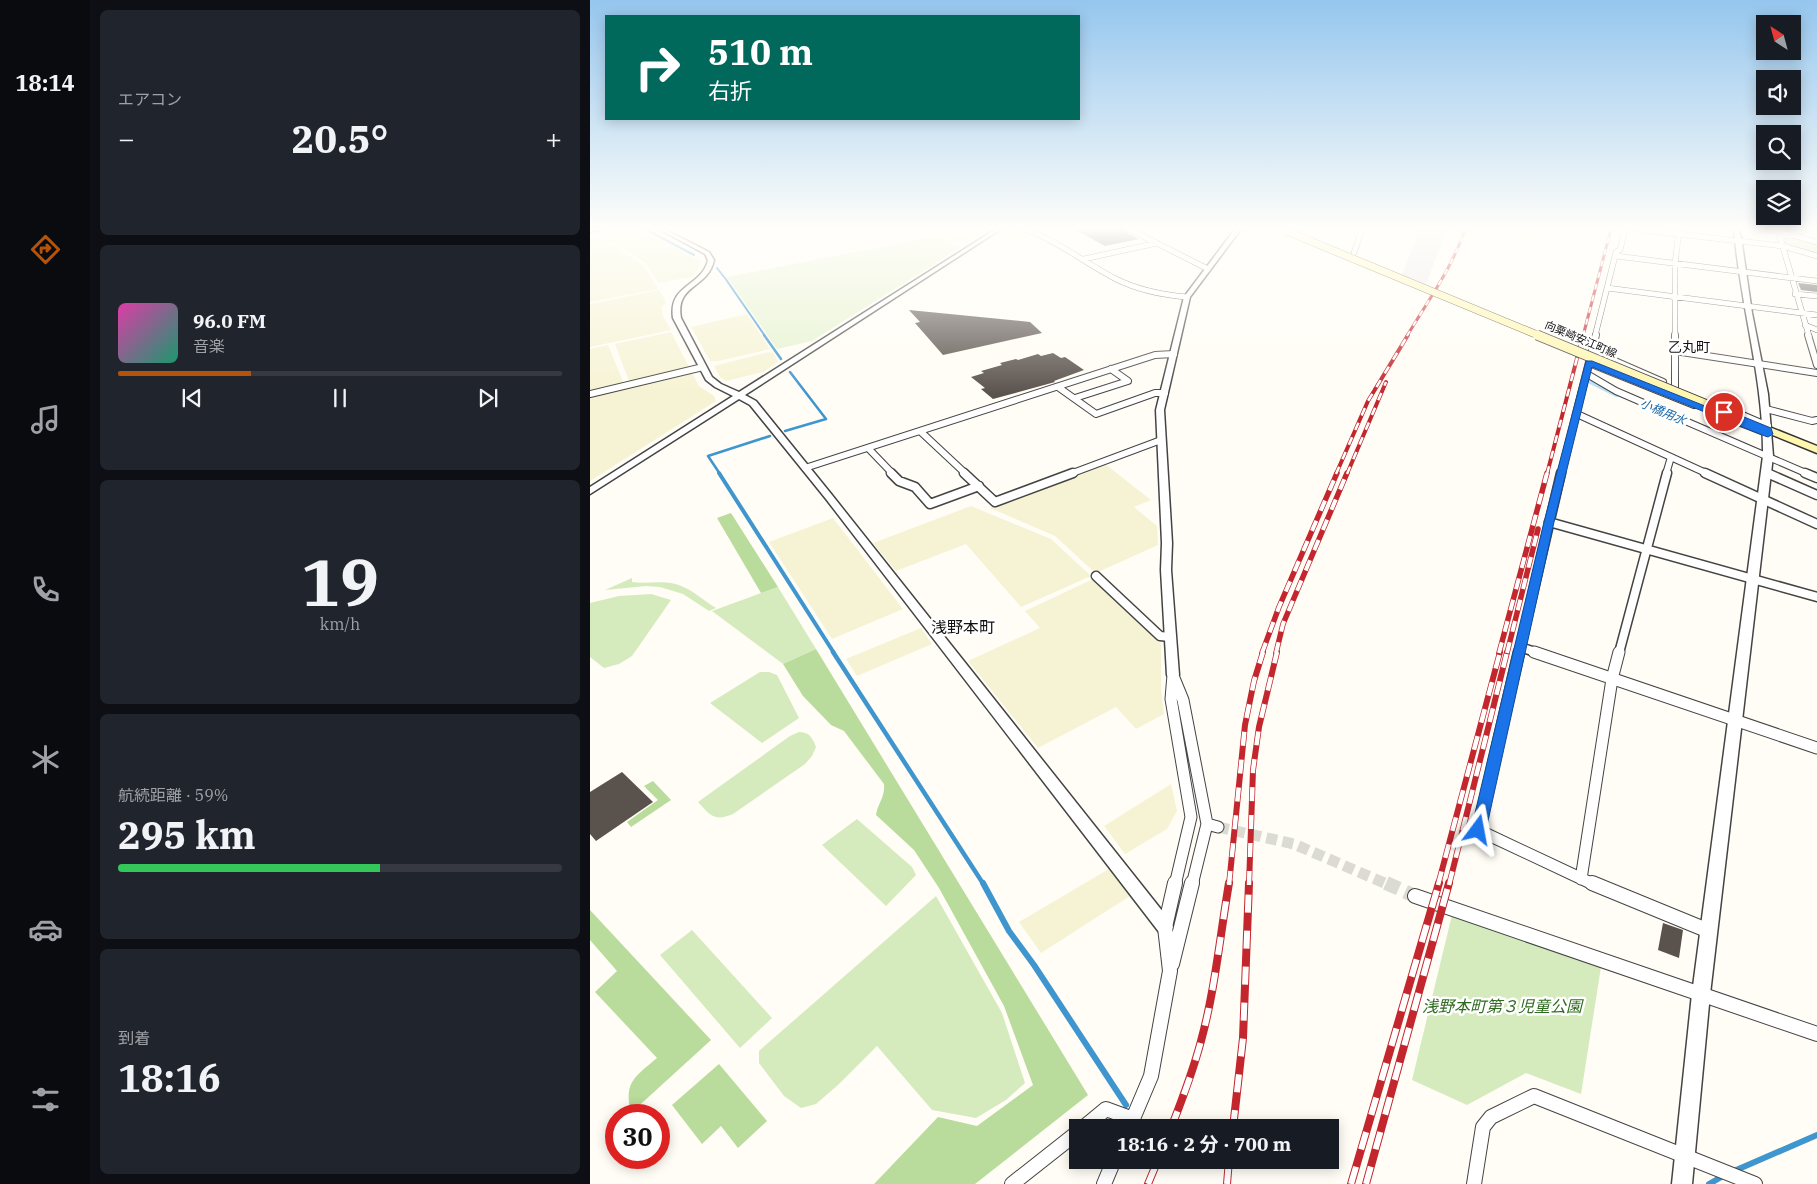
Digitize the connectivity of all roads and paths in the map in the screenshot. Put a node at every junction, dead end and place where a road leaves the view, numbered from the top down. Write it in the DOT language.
graph roads {
  1 [pos="693,284"];
  2 [pos="912,284"];
  3 [pos="1129,284"];
  4 [pos="1197,284"];
  5 [pos="1415,284"];
  6 [pos="1608,284"];
  7 [pos="1675,284"];
  8 [pos="1744,284"];
  9 [pos="1793,284"];
  10 [pos="1607,288"];
  11 [pos="1796,294"];
  12 [pos="1817,296"];
  13 [pos="1187,297"];
  14 [pos="1675,297"];
  15 [pos="1747,306"];
  16 [pos="1801,313"];
  17 [pos="1817,315"];
  18 [pos="1805,326"];
  19 [pos="1817,330"];
  20 [pos="1815,350"];
  21 [pos="1675,352"];
  22 [pos="1174,354"];
  23 [pos="1590,358"];
  24 [pos="1758,364"];
  25 [pos="1817,365"];
  26 [pos="703,367"];
  27 [pos="1111,370"];
  28 [pos="1817,373"];
  29 [pos="1587,374"];
  30 [pos="1058,387"];
  31 [pos="1675,387"];
  32 [pos="1165,393"];
  33 [pos="590,394"];
  34 [pos="740,395"];
  35 [pos="1075,398"];
  36 [pos="1766,409"];
  37 [pos="1577,414"];
  38 [pos="1817,420"];
  39 [pos="1768,430"];
  40 [pos="920,431"];
  41 [pos="1161,440"];
  42 [pos="868,448"];
  43 [pos="1817,450"];
  44 [pos="1768,456"];
  45 [pos="1671,457"];
  46 [pos="805,468"];
  47 [pos="1765,472"];
  48 [pos="1817,478"];
  49 [pos="979,486"];
  50 [pos="590,491"];
  51 [pos="1817,495"];
  52 [pos="1762,500"];
  53 [pos="1549,522"];
  54 [pos="1817,524"];
  55 [pos="1646,550"];
  56 [pos="1096,576"];
  57 [pos="1753,579"];
  58 [pos="1817,597"];
  59 [pos="1170,637"];
  60 [pos="1520,647"];
  61 [pos="1173,675"];
  62 [pos="1612,678"];
  63 [pos="1735,721"];
  64 [pos="1817,748"];
  65 [pos="1582,879"];
  66 [pos="1415,896"];
  67 [pos="1165,928"];
  68 [pos="1709,931"];
  69 [pos="1170,971"];
  70 [pos="1701,994"];
  71 [pos="1817,1034"];
  72 [pos="1094,1119"];
  73 [pos="1124,1119"];
  74 [pos="1133,1119"];
  75 [pos="1069,1139"];
  76 [pos="1684,1156"];
  77 [pos="1110,1169"];
  78 [pos="1012,1184"];
  79 [pos="1104,1184"];
  80 [pos="1474,1184"];
  81 [pos="1682,1184"];
  82 [pos="1755,1184"];
  1 -- 26 [label="street"];
  2 -- 34 [label="street"];
  3 -- 13 [label="street"];
  4 -- 13 [label="street"];
  5 -- 39 [label="main road, 向粟崎安江町線, bridge"];
  6 -- 10 [label="street"];
  7 -- 14 [label="street"];
  8 -- 15 [label="street"];
  9 -- 11 [label="street"];
  10 -- 14 [label="street"];
  10 -- 23 [label="street"];
  11 -- 12 [label="street"];
  11 -- 16 [label="street"];
  13 -- 22 [label="street"];
  14 -- 15 [label="street"];
  14 -- 21 [label="street"];
  15 -- 16 [label="street"];
  15 -- 24 [label="street"];
  16 -- 17 [label="street"];
  16 -- 18 [label="street"];
  18 -- 19 [label="street"];
  18 -- 20 [label="street"];
  20 -- 25 [label="street"];
  21 -- 24 [label="street"];
  21 -- 31 [label="street"];
  22 -- 27 [label="street"];
  22 -- 32 [label="street"];
  23 -- 29 [label="street"];
  23 -- 31 [label="street"];
  23 -- 39 [label="street"];
  24 -- 28 [label="street"];
  24 -- 36 [label="street"];
  26 -- 33 [label="street"];
  26 -- 34 [label="street"];
  27 -- 30 [label="street"];
  27 -- 35 [label="street"];
  29 -- 37 [label="street"];
  29 -- 44 [label="street"];
  30 -- 35 [label="street"];
  30 -- 40 [label="street"];
  31 -- 39 [label="street"];
  32 -- 35 [label="street"];
  32 -- 41 [label="street"];
  34 -- 46 [label="street"];
  34 -- 50 [label="street"];
  36 -- 38 [label="street"];
  36 -- 39 [label="street"];
  37 -- 45 [label="street"];
  37 -- 53 [label="street"];
  39 -- 43 [label="main road, 向粟崎安江町線"];
  39 -- 44 [label="street"];
  40 -- 42 [label="street"];
  40 -- 49 [label="street"];
  41 -- 49 [label="street"];
  41 -- 59 [label="street"];
  42 -- 46 [label="street"];
  42 -- 49 [label="street"];
  44 -- 47 [label="street"];
  44 -- 48 [label="street"];
  45 -- 52 [label="street"];
  45 -- 55 [label="street"];
  46 -- 67 [label="street"];
  47 -- 51 [label="street"];
  47 -- 52 [label="street"];
  52 -- 54 [label="street"];
  52 -- 57 [label="street"];
  53 -- 55 [label="street"];
  53 -- 60 [label="street"];
  55 -- 57 [label="street"];
  55 -- 62 [label="street"];
  56 -- 59 [label="street"];
  57 -- 58 [label="street"];
  57 -- 63 [label="street"];
  59 -- 61 [label="street"];
  60 -- 62 [label="street"];
  60 -- 65 [label="street"];
  61 -- 67 [label="street"];
  61 -- 69 [label="street"];
  62 -- 63 [label="street"];
  62 -- 65 [label="street"];
  63 -- 64 [label="street"];
  63 -- 68 [label="street"];
  65 -- 68 [label="street"];
  66 -- 70 [label="street"];
  67 -- 69 [label="street"];
  68 -- 70 [label="street"];
  69 -- 74 [label="street"];
  70 -- 71 [label="street"];
  70 -- 76 [label="street"];
  72 -- 73 [label="street"];
  75 -- 78 [label="street"];
  76 -- 80 [label="street"];
  76 -- 81 [label="street"];
  76 -- 82 [label="street"];
  77 -- 79 [label="street"];
}
